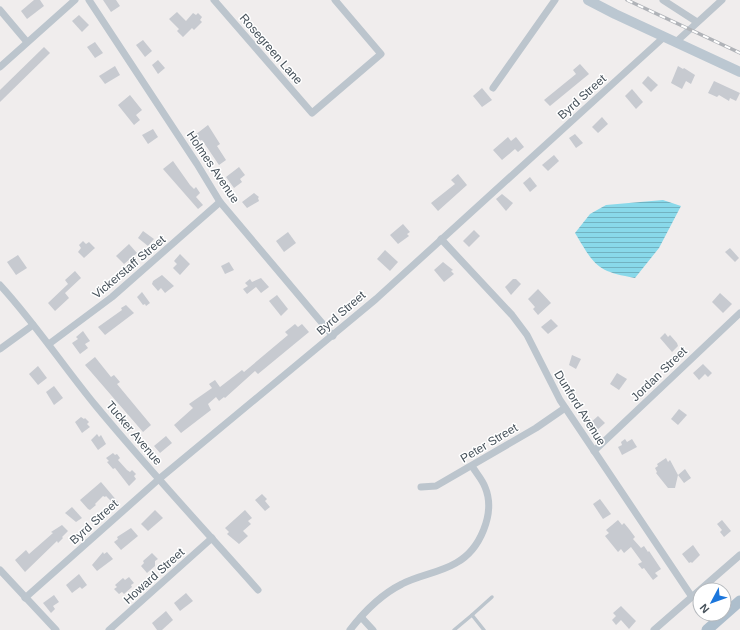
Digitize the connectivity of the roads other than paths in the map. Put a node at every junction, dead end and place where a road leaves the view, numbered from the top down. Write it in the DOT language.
graph roads {
  1 [pos="75,0"];
  2 [pos="89,0"];
  3 [pos="214,0"];
  4 [pos="334,0"];
  5 [pos="556,0"];
  6 [pos="588,0"];
  7 [pos="664,0"];
  8 [pos="722,0"];
  9 [pos="0,10"];
  10 [pos="697,22"];
  11 [pos="664,37"];
  12 [pos="27,42"];
  13 [pos="676,42"];
  14 [pos="0,67"];
  15 [pos="740,72"];
  16 [pos="493,88"];
  17 [pos="220,202"];
  18 [pos="441,239"];
  19 [pos="0,285"];
  20 [pos="740,313"];
  21 [pos="33,325"];
  22 [pos="333,336"];
  23 [pos="49,344"];
  24 [pos="0,349"];
  25 [pos="565,408"];
  26 [pos="594,451"];
  27 [pos="472,466"];
  28 [pos="159,479"];
  29 [pos="420,487"];
  30 [pos="212,538"];
  31 [pos="740,555"];
  32 [pos="0,570"];
  33 [pos="709,582"];
  34 [pos="258,590"];
  35 [pos="492,597"];
  36 [pos="692,597"];
  37 [pos="25,598"];
  38 [pos="740,601"];
  39 [pos="472,615"];
  40 [pos="361,618"];
  41 [pos="56,630"];
  42 [pos="109,630"];
  43 [pos="350,630"];
  44 [pos="373,630"];
  45 [pos="454,630"];
  46 [pos="484,630"];
  47 [pos="654,630"];
  48 [pos="707,630"];
  1 -- 12 [label="street"];
  2 -- 17 [label="street, Holmes Avenue"];
  3 -- 4 [label="street, Rosegreen Lane"];
  5 -- 16 [label="street"];
  6 -- 11 [label="main road"];
  7 -- 10 [label="street"];
  8 -- 10 [label="street"];
  9 -- 12 [label="street"];
  10 -- 13 [label="street"];
  11 -- 13 [label="main road"];
  11 -- 18 [label="street, Byrd Street"];
  12 -- 14 [label="street"];
  13 -- 15 [label="main road"];
  17 -- 22 [label="street, Holmes Avenue"];
  17 -- 23 [label="street, Vickerstaff Street"];
  18 -- 22 [label="street, Byrd Street"];
  18 -- 25 [label="street, Dunford Avenue"];
  19 -- 21 [label="street, Tucker Avenue"];
  20 -- 26 [label="street, Jordan Street"];
  21 -- 23 [label="street, Tucker Avenue"];
  21 -- 24 [label="street"];
  22 -- 28 [label="street, Byrd Street"];
  23 -- 28 [label="street, Tucker Avenue"];
  25 -- 26 [label="street, Dunford Avenue"];
  25 -- 27 [label="street, Peter Street"];
  26 -- 36 [label="street, Dunford Avenue"];
  27 -- 29 [label="street, Peter Street"];
  27 -- 40 [label="street"];
  28 -- 30 [label="street, Tucker Avenue"];
  28 -- 37 [label="street, Byrd Street"];
  30 -- 34 [label="street, Tucker Avenue"];
  30 -- 42 [label="street, Howard Street"];
  31 -- 33 [label="street"];
  32 -- 37 [label="street"];
  35 -- 39 [label="lane"];
  36 -- 47 [label="street"];
  37 -- 41 [label="street"];
  38 -- 48 [label="main road"];
  39 -- 45 [label="lane"];
  39 -- 46 [label="lane"];
  40 -- 43 [label="street"];
  40 -- 44 [label="street"];
}
